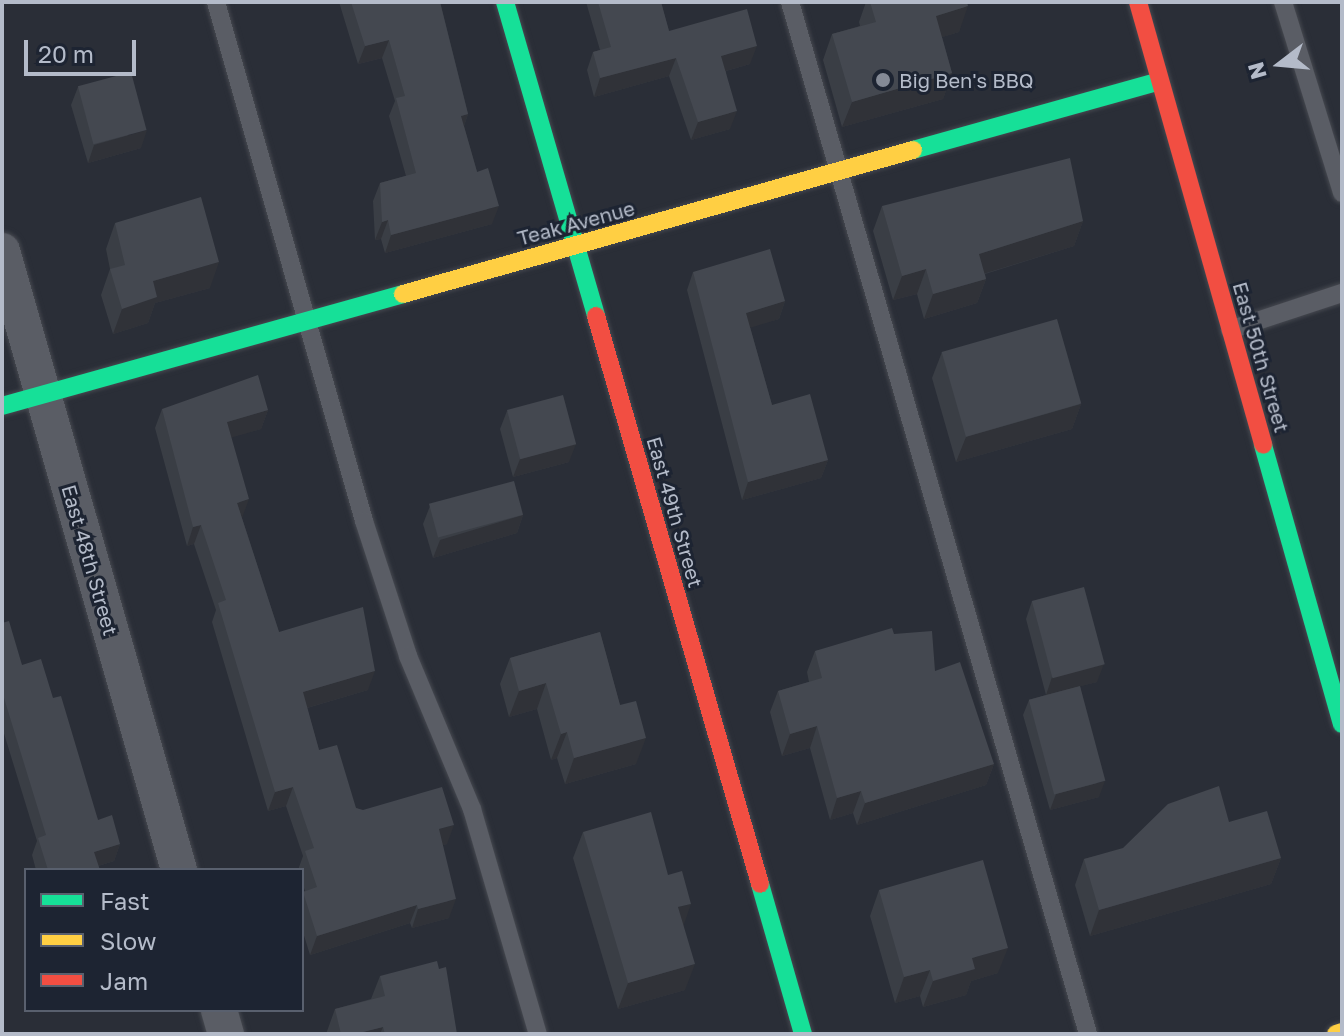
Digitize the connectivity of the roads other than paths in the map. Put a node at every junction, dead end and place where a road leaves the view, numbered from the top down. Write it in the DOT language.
graph roads {
  1 [pos="216,2"];
  2 [pos="505,2"];
  3 [pos="790,2"];
  4 [pos="1138,2"];
  5 [pos="1283,2"];
  6 [pos="1160,81"];
  7 [pos="838,171"];
  8 [pos="1342,193"];
  9 [pos="575,247"];
  10 [pos="2,251"];
  11 [pos="1342,293"];
  12 [pos="305,318"];
  13 [pos="1230,330"];
  14 [pos="43,394"];
  15 [pos="2,406"];
  16 [pos="1342,724"];
  17 [pos="178,868"];
  18 [pos="220,1012"];
  19 [pos="226,1034"];
  20 [pos="538,1034"];
  21 [pos="803,1034"];
  22 [pos="1088,1034"];
  1 -- 12 [label="lane"];
  2 -- 9 [label="street, East 49th Street"];
  3 -- 7 [label="lane"];
  4 -- 6 [label="street, East 50th Street"];
  5 -- 8 [label="lane"];
  6 -- 7 [label="street, Teak Avenue"];
  6 -- 13 [label="street, East 50th Street"];
  7 -- 9 [label="street, Teak Avenue"];
  7 -- 22 [label="lane"];
  9 -- 12 [label="street, Teak Avenue"];
  9 -- 21 [label="street, East 49th Street"];
  10 -- 14 [label="street, East 48th Street"];
  11 -- 13 [label="lane"];
  12 -- 14 [label="street, Teak Avenue"];
  12 -- 20 [label="lane"];
  13 -- 16 [label="street, East 50th Street"];
  14 -- 15 [label="street, Teak Avenue"];
  14 -- 17 [label="street, East 48th Street"];
  18 -- 19 [label="street"];
}
